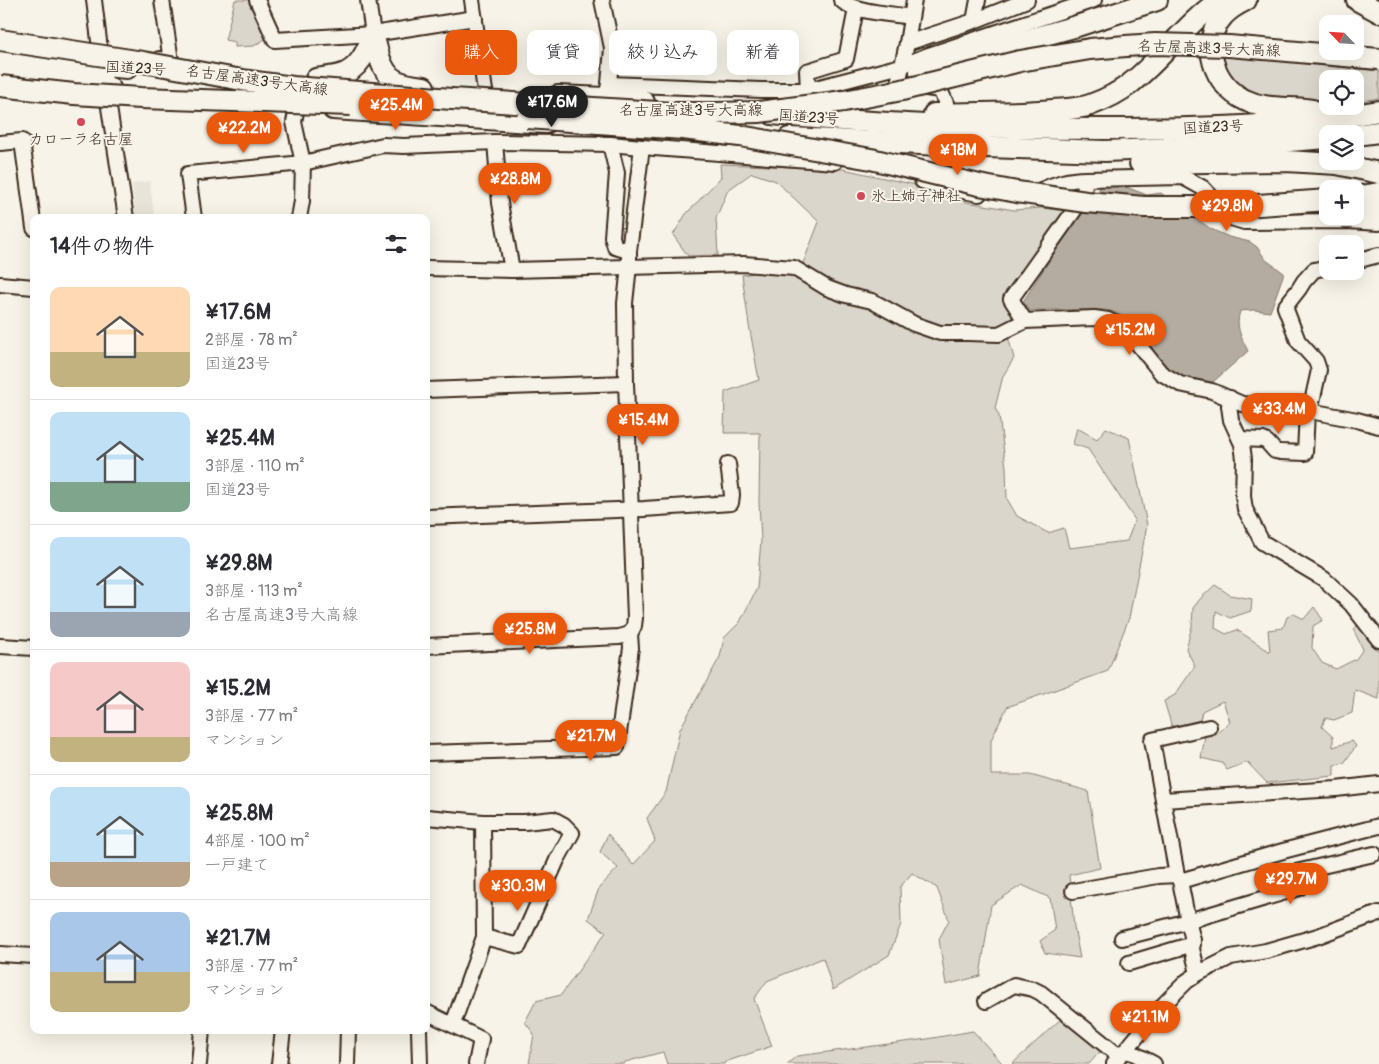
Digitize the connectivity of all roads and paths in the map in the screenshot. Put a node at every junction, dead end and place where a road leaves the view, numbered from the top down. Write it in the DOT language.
graph roads {
  1 [pos="94,0"];
  2 [pos="162,0"];
  3 [pos="258,0"];
  4 [pos="368,0"];
  5 [pos="472,0"];
  6 [pos="602,0"];
  7 [pos="841,0"];
  8 [pos="914,0"];
  9 [pos="978,0"];
  10 [pos="1027,0"];
  11 [pos="1094,0"];
  12 [pos="1220,0"];
  13 [pos="1246,0"];
  14 [pos="1356,0"];
  15 [pos="1144,1"];
  16 [pos="856,9"];
  17 [pos="1379,12"];
  18 [pos="911,17"];
  19 [pos="474,18"];
  20 [pos="974,21"];
  21 [pos="0,34"];
  22 [pos="373,34"];
  23 [pos="0,40"];
  24 [pos="907,43"];
  25 [pos="0,47"];
  26 [pos="0,56"];
  27 [pos="1378,59"];
  28 [pos="93,66"];
  29 [pos="901,66"];
  30 [pos="0,74"];
  31 [pos="316,79"];
  32 [pos="0,85"];
  33 [pos="424,87"];
  34 [pos="106,88"];
  35 [pos="808,90"];
  36 [pos="485,91"];
  37 [pos="608,91"];
  38 [pos="946,103"];
  39 [pos="297,107"];
  40 [pos="1379,111"];
  41 [pos="794,113"];
  42 [pos="1348,117"];
  43 [pos="1379,132"];
  44 [pos="1364,134"];
  45 [pos="1319,139"];
  46 [pos="495,142"];
  47 [pos="0,143"];
  48 [pos="610,144"];
  49 [pos="642,147"];
  50 [pos="1105,151"];
  51 [pos="946,162"];
  52 [pos="303,163"];
  53 [pos="1379,173"];
  54 [pos="1086,179"];
  55 [pos="942,187"];
  56 [pos="1379,194"];
  57 [pos="1364,196"];
  58 [pos="1319,201"];
  59 [pos="1144,207"];
  60 [pos="1319,212"];
  61 [pos="1364,212"];
  62 [pos="1379,213"];
  63 [pos="32,214"];
  64 [pos="125,214"];
  65 [pos="193,214"];
  66 [pos="300,214"];
  67 [pos="1379,223"];
  68 [pos="629,251"];
  69 [pos="1379,256"];
  70 [pos="1364,259"];
  71 [pos="629,266"];
  72 [pos="430,268"];
  73 [pos="1319,269"];
  74 [pos="512,270"];
  75 [pos="0,284"];
  76 [pos="30,287"];
  77 [pos="1025,321"];
  78 [pos="626,383"];
  79 [pos="430,390"];
  80 [pos="1230,398"];
  81 [pos="1308,411"];
  82 [pos="1379,426"];
  83 [pos="1240,439"];
  84 [pos="728,464"];
  85 [pos="631,509"];
  86 [pos="430,517"];
  87 [pos="630,634"];
  88 [pos="1379,640"];
  89 [pos="0,646"];
  90 [pos="430,646"];
  91 [pos="30,648"];
  92 [pos="1209,727"];
  93 [pos="430,754"];
  94 [pos="1379,784"];
  95 [pos="1163,800"];
  96 [pos="430,817"];
  97 [pos="483,822"];
  98 [pos="1379,826"];
  99 [pos="1374,854"];
  100 [pos="1178,878"];
  101 [pos="1073,892"];
  102 [pos="1379,914"];
  103 [pos="1188,921"];
  104 [pos="484,937"];
  105 [pos="1122,938"];
  106 [pos="1193,944"];
  107 [pos="0,954"];
  108 [pos="30,956"];
  109 [pos="1129,963"];
  110 [pos="1200,973"];
  111 [pos="986,1001"];
  112 [pos="430,1014"];
  113 [pos="452,1024"];
  114 [pos="202,1034"];
  115 [pos="283,1034"];
  116 [pos="348,1034"];
  117 [pos="419,1034"];
  118 [pos="1119,1057"];
  119 [pos="198,1064"];
  120 [pos="280,1064"];
  121 [pos="347,1064"];
  122 [pos="420,1064"];
  123 [pos="476,1064"];
  124 [pos="1154,1064"];
  1 -- 28 [label="street"];
  2 -- 28 [label="street"];
  3 -- 22 [label="street"];
  4 -- 22 [label="street"];
  5 -- 19 [label="street"];
  6 -- 37 [label="street"];
  7 -- 16 [label="street"];
  8 -- 18 [label="street"];
  9 -- 20 [label="street"];
  10 -- 20 [label="street"];
  11 -- 29 [label="street"];
  12 -- 41 [label="highway"];
  13 -- 42 [label="highway"];
  14 -- 17 [label="highway"];
  15 -- 41 [label="highway, bridge"];
  16 -- 18 [label="street"];
  16 -- 35 [label="street"];
  18 -- 24 [label="street"];
  19 -- 22 [label="street"];
  19 -- 36 [label="street"];
  20 -- 24 [label="street"];
  21 -- 28 [label="street"];
  22 -- 31 [label="highway"];
  22 -- 33 [label="highway"];
  23 -- 41 [label="highway, 名古屋高速3号大高線, bridge"];
  24 -- 29 [label="street"];
  25 -- 28 [label="highway"];
  26 -- 28 [label="highway, 国道23号"];
  27 -- 41 [label="highway, 名古屋高速3号大高線, bridge"];
  28 -- 30 [label="highway, 国道23号"];
  28 -- 31 [label="highway, 国道23号"];
  28 -- 34 [label="highway, 国道23号"];
  29 -- 35 [label="street"];
  29 -- 38 [label="street"];
  31 -- 33 [label="highway, 国道23号"];
  32 -- 34 [label="highway"];
  32 -- 59 [label="highway, 名古屋高速3号大高線, bridge"];
  33 -- 36 [label="highway, 国道23号"];
  34 -- 39 [label="highway, 国道23号"];
  34 -- 64 [label="street"];
  35 -- 37 [label="street"];
  36 -- 37 [label="highway, 国道23号"];
  37 -- 41 [label="highway, 国道23号"];
  39 -- 50 [label="highway, 国道23号"];
  39 -- 52 [label="street"];
  40 -- 42 [label="highway, 国道23号"];
  41 -- 42 [label="highway, 国道23号"];
  43 -- 44 [label="highway"];
  45 -- 50 [label="highway, 国道23号"];
  46 -- 48 [label="street"];
  46 -- 52 [label="street"];
  46 -- 74 [label="street"];
  47 -- 63 [label="street"];
  48 -- 49 [label="street"];
  48 -- 68 [label="street"];
  49 -- 55 [label="street"];
  49 -- 68 [label="street"];
  50 -- 53 [label="highway"];
  51 -- 55 [label="street"];
  52 -- 65 [label="street"];
  52 -- 66 [label="street"];
  54 -- 55 [label="street"];
  54 -- 67 [label="street"];
  54 -- 77 [label="street"];
  56 -- 57 [label="highway"];
  58 -- 59 [label="highway, 名古屋高速3号大高線, bridge"];
  59 -- 60 [label="highway, bridge"];
  61 -- 62 [label="highway"];
  68 -- 71 [label="street"];
  69 -- 70 [label="street"];
  71 -- 74 [label="street"];
  71 -- 77 [label="street"];
  71 -- 78 [label="street"];
  72 -- 74 [label="street"];
  73 -- 81 [label="street"];
  75 -- 76 [label="street"];
  77 -- 80 [label="street"];
  78 -- 79 [label="street"];
  78 -- 85 [label="street"];
  80 -- 81 [label="street"];
  80 -- 83 [label="street"];
  81 -- 82 [label="street"];
  81 -- 83 [label="street"];
  83 -- 88 [label="street"];
  84 -- 85 [label="street"];
  85 -- 86 [label="street"];
  85 -- 87 [label="street"];
  87 -- 90 [label="street"];
  87 -- 93 [label="street"];
  89 -- 91 [label="street"];
  92 -- 95 [label="street"];
  94 -- 95 [label="street"];
  95 -- 100 [label="street"];
  96 -- 97 [label="street"];
  97 -- 104 [label="street"];
  97 -- 104 [label="street"];
  98 -- 100 [label="street"];
  99 -- 103 [label="street"];
  100 -- 101 [label="street"];
  100 -- 103 [label="street"];
  102 -- 110 [label="street"];
  103 -- 105 [label="street"];
  103 -- 106 [label="street"];
  104 -- 113 [label="street"];
  106 -- 109 [label="street"];
  106 -- 110 [label="street"];
  107 -- 108 [label="street"];
  110 -- 118 [label="street"];
  111 -- 118 [label="street"];
  112 -- 113 [label="street"];
  113 -- 123 [label="street"];
  114 -- 119 [label="street"];
  115 -- 120 [label="street"];
  116 -- 121 [label="street"];
  117 -- 122 [label="street"];
  118 -- 124 [label="street"];
}
